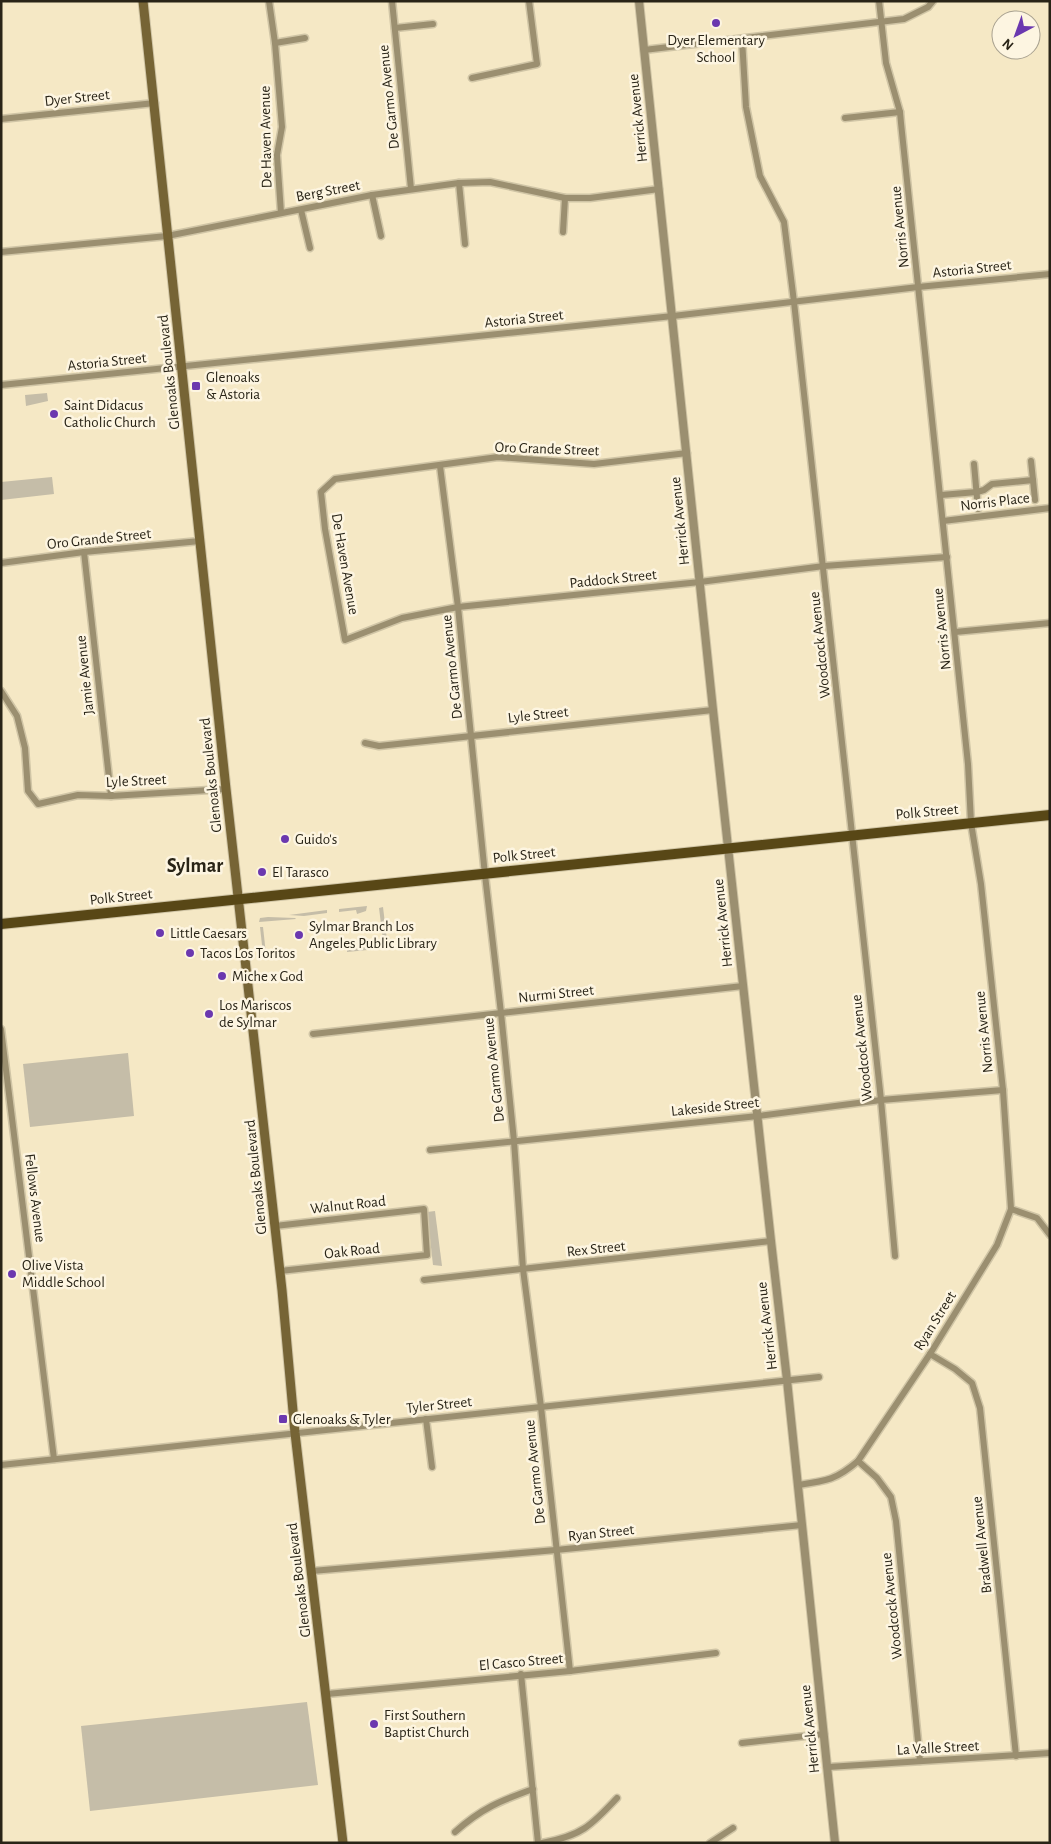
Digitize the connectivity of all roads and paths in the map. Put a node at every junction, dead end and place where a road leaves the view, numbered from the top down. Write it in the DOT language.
graph roads {
  1 [pos="143,1"];
  2 [pos="269,1"];
  3 [pos="392,1"];
  4 [pos="529,1"];
  5 [pos="639,1"];
  6 [pos="879,1"];
  7 [pos="933,1"];
  8 [pos="881,23"];
  9 [pos="433,24"];
  10 [pos="395,28"];
  11 [pos="305,38"];
  12 [pos="742,38"];
  13 [pos="275,43"];
  14 [pos="644,50"];
  15 [pos="472,78"];
  16 [pos="155,103"];
  17 [pos="900,112"];
  18 [pos="1,118"];
  19 [pos="845,118"];
  20 [pos="459,183"];
  21 [pos="659,189"];
  22 [pos="411,190"];
  23 [pos="372,195"];
  24 [pos="565,198"];
  25 [pos="301,210"];
  26 [pos="281,213"];
  27 [pos="563,232"];
  28 [pos="167,236"];
  29 [pos="381,236"];
  30 [pos="465,244"];
  31 [pos="310,248"];
  32 [pos="1,252"];
  33 [pos="1050,274"];
  34 [pos="918,287"];
  35 [pos="794,302"];
  36 [pos="673,316"];
  37 [pos="182,366"];
  38 [pos="1,385"];
  39 [pos="687,454"];
  40 [pos="1031,461"];
  41 [pos="974,464"];
  42 [pos="440,466"];
  43 [pos="1033,480"];
  44 [pos="321,492"];
  45 [pos="977,492"];
  46 [pos="940,495"];
  47 [pos="1035,500"];
  48 [pos="1050,508"];
  49 [pos="978,509"];
  50 [pos="943,521"];
  51 [pos="200,542"];
  52 [pos="84,552"];
  53 [pos="947,557"];
  54 [pos="1,562"];
  55 [pos="824,566"];
  56 [pos="700,582"];
  57 [pos="458,607"];
  58 [pos="1050,623"];
  59 [pos="955,632"];
  60 [pos="346,640"];
  61 [pos="1,691"];
  62 [pos="713,710"];
  63 [pos="472,735"];
  64 [pos="366,743"];
  65 [pos="226,789"];
  66 [pos="111,796"];
  67 [pos="1050,815"];
  68 [pos="972,823"];
  69 [pos="852,835"];
  70 [pos="729,848"];
  71 [pos="484,875"];
  72 [pos="239,900"];
  73 [pos="1,924"];
  74 [pos="743,986"];
  75 [pos="501,1013"];
  76 [pos="1,1029"];
  77 [pos="313,1034"];
  78 [pos="1003,1090"];
  79 [pos="881,1100"];
  80 [pos="758,1116"];
  81 [pos="514,1141"];
  82 [pos="430,1150"];
  83 [pos="1011,1209"];
  84 [pos="275,1226"];
  85 [pos="1050,1234"];
  86 [pos="770,1242"];
  87 [pos="427,1255"];
  88 [pos="895,1256"];
  89 [pos="523,1269"];
  90 [pos="280,1271"];
  91 [pos="424,1280"];
  92 [pos="930,1354"];
  93 [pos="819,1377"];
  94 [pos="787,1380"];
  95 [pos="541,1407"];
  96 [pos="426,1419"];
  97 [pos="295,1433"];
  98 [pos="54,1459"];
  99 [pos="858,1461"];
  100 [pos="1,1465"];
  101 [pos="432,1467"];
  102 [pos="798,1485"];
  103 [pos="802,1525"];
  104 [pos="556,1550"];
  105 [pos="312,1572"];
  106 [pos="716,1653"];
  107 [pos="570,1671"];
  108 [pos="521,1674"];
  109 [pos="327,1694"];
  110 [pos="824,1734"];
  111 [pos="742,1742"];
  112 [pos="1050,1753"];
  113 [pos="1016,1756"];
  114 [pos="920,1761"];
  115 [pos="828,1768"];
  116 [pos="533,1788"];
  117 [pos="617,1798"];
  118 [pos="733,1828"];
  119 [pos="456,1832"];
  120 [pos="343,1843"];
  121 [pos="538,1843"];
  122 [pos="542,1843"];
  123 [pos="710,1843"];
  124 [pos="835,1843"];
  1 -- 16 [label="main road, Glenoaks Boulevard"];
  2 -- 13 [label="street, De Haven Avenue"];
  3 -- 10 [label="street, De Garmo Avenue"];
  4 -- 15 [label="street"];
  5 -- 14 [label="street, Herrick Avenue"];
  6 -- 8 [label="street, Norris Avenue"];
  7 -- 8 [label="street"];
  8 -- 12 [label="street"];
  8 -- 17 [label="street, Norris Avenue"];
  9 -- 10 [label="street"];
  10 -- 22 [label="street, De Garmo Avenue"];
  11 -- 13 [label="street"];
  12 -- 14 [label="street"];
  12 -- 35 [label="street, Woodcock Avenue"];
  13 -- 26 [label="street, De Haven Avenue"];
  14 -- 21 [label="street, Herrick Avenue"];
  16 -- 18 [label="street, Dyer Street"];
  16 -- 28 [label="main road, Glenoaks Boulevard"];
  17 -- 19 [label="street"];
  17 -- 34 [label="street, Norris Avenue"];
  20 -- 22 [label="street, Berg Street"];
  20 -- 24 [label="street, Berg Street"];
  20 -- 30 [label="street"];
  21 -- 24 [label="street, Berg Street"];
  21 -- 36 [label="street, Herrick Avenue"];
  22 -- 23 [label="street, Berg Street"];
  23 -- 25 [label="street, Berg Street"];
  23 -- 29 [label="street"];
  24 -- 27 [label="street"];
  25 -- 26 [label="street, Berg Street"];
  25 -- 31 [label="street"];
  26 -- 28 [label="street, Berg Street"];
  28 -- 32 [label="street, Berg Street"];
  28 -- 37 [label="main road, Glenoaks Boulevard"];
  33 -- 34 [label="street, Astoria Street"];
  34 -- 35 [label="street, Astoria Street"];
  34 -- 46 [label="street, Norris Avenue"];
  35 -- 36 [label="street, Astoria Street"];
  35 -- 55 [label="street, Woodcock Avenue"];
  36 -- 37 [label="street, Astoria Street"];
  36 -- 39 [label="street, Herrick Avenue"];
  37 -- 38 [label="street, Astoria Street"];
  37 -- 51 [label="main road, Glenoaks Boulevard"];
  39 -- 42 [label="street, Oro Grande Street"];
  39 -- 56 [label="street, Herrick Avenue"];
  40 -- 43 [label="street"];
  41 -- 45 [label="street"];
  42 -- 44 [label="street, Oro Grande Street"];
  42 -- 57 [label="street, De Garmo Avenue"];
  43 -- 45 [label="street"];
  43 -- 47 [label="street"];
  44 -- 60 [label="street, De Haven Avenue"];
  45 -- 46 [label="street"];
  45 -- 49 [label="street"];
  46 -- 50 [label="street, Norris Avenue"];
  48 -- 50 [label="street, Norris Place"];
  50 -- 53 [label="street, Norris Avenue"];
  51 -- 52 [label="street, Oro Grande Street"];
  51 -- 65 [label="main road, Glenoaks Boulevard"];
  52 -- 54 [label="street, Oro Grande Street"];
  52 -- 66 [label="street, Jamie Avenue"];
  53 -- 55 [label="street, Paddock Street"];
  53 -- 59 [label="street, Norris Avenue"];
  55 -- 56 [label="street, Paddock Street"];
  55 -- 69 [label="street, Woodcock Avenue"];
  56 -- 57 [label="street, Paddock Street"];
  56 -- 62 [label="street, Herrick Avenue"];
  57 -- 60 [label="street, Paddock Street"];
  57 -- 63 [label="street, De Garmo Avenue"];
  58 -- 59 [label="street"];
  59 -- 68 [label="street, Norris Avenue"];
  61 -- 66 [label="street, Lyle Street"];
  62 -- 63 [label="street, Lyle Street"];
  62 -- 70 [label="street, Herrick Avenue"];
  63 -- 64 [label="street, Lyle Street"];
  63 -- 71 [label="street, De Garmo Avenue"];
  65 -- 66 [label="street, Lyle Street"];
  65 -- 72 [label="main road, Glenoaks Boulevard"];
  67 -- 68 [label="main road, Polk Street"];
  68 -- 69 [label="main road, Polk Street"];
  68 -- 78 [label="street, Norris Avenue"];
  69 -- 70 [label="main road, Polk Street"];
  69 -- 79 [label="street, Woodcock Avenue"];
  70 -- 71 [label="main road, Polk Street"];
  70 -- 74 [label="street, Herrick Avenue"];
  71 -- 72 [label="main road, Polk Street"];
  71 -- 75 [label="street, De Garmo Avenue"];
  72 -- 73 [label="main road, Polk Street"];
  72 -- 84 [label="main road, Glenoaks Boulevard"];
  74 -- 75 [label="street, Nurmi Street"];
  74 -- 80 [label="street, Herrick Avenue"];
  75 -- 77 [label="street, Nurmi Street"];
  75 -- 81 [label="street, De Garmo Avenue"];
  76 -- 98 [label="street, Fellows Avenue"];
  78 -- 79 [label="street, Lakeside Street"];
  78 -- 83 [label="street, Norris Avenue"];
  79 -- 80 [label="street, Lakeside Street"];
  79 -- 88 [label="street, Woodcock Avenue"];
  80 -- 81 [label="street, Lakeside Street"];
  80 -- 86 [label="street, Herrick Avenue"];
  81 -- 82 [label="street, Lakeside Street"];
  81 -- 89 [label="street, De Garmo Avenue"];
  83 -- 85 [label="street"];
  83 -- 92 [label="street, Ryan Street"];
  84 -- 87 [label="street, Walnut Road"];
  84 -- 90 [label="main road, Glenoaks Boulevard"];
  86 -- 89 [label="street, Rex Street"];
  86 -- 94 [label="street, Herrick Avenue"];
  87 -- 90 [label="street, Oak Road"];
  89 -- 91 [label="street, Rex Street"];
  89 -- 95 [label="street, De Garmo Avenue"];
  90 -- 97 [label="main road, Glenoaks Boulevard"];
  92 -- 99 [label="street, Ryan Street"];
  92 -- 113 [label="street, Bradwell Avenue"];
  93 -- 94 [label="street, Tyler Street"];
  94 -- 95 [label="street, Tyler Street"];
  94 -- 102 [label="street, Herrick Avenue"];
  95 -- 96 [label="street, Tyler Street"];
  95 -- 104 [label="street, De Garmo Avenue"];
  96 -- 97 [label="street, Tyler Street"];
  96 -- 101 [label="street"];
  97 -- 98 [label="street, Tyler Street"];
  97 -- 105 [label="main road, Glenoaks Boulevard"];
  98 -- 100 [label="street, Tyler Street"];
  99 -- 102 [label="street, Ryan Street"];
  99 -- 114 [label="street, Woodcock Avenue"];
  102 -- 103 [label="street, Herrick Avenue"];
  103 -- 104 [label="street, Ryan Street"];
  103 -- 110 [label="street, Herrick Avenue"];
  104 -- 105 [label="street, Ryan Street"];
  104 -- 107 [label="street, De Garmo Avenue"];
  105 -- 109 [label="main road, Glenoaks Boulevard"];
  106 -- 107 [label="street, El Casco Street"];
  107 -- 108 [label="street, El Casco Street"];
  108 -- 109 [label="street, El Casco Street"];
  108 -- 116 [label="street"];
  109 -- 120 [label="main road, Glenoaks Boulevard"];
  110 -- 111 [label="street"];
  110 -- 115 [label="street, Herrick Avenue"];
  112 -- 113 [label="street, La Valle Street"];
  113 -- 114 [label="street, La Valle Street"];
  114 -- 115 [label="street, La Valle Street"];
  115 -- 124 [label="street, Herrick Avenue"];
  116 -- 119 [label="street"];
  116 -- 121 [label="street"];
  117 -- 122 [label="street"];
  118 -- 123 [label="street"];
}
